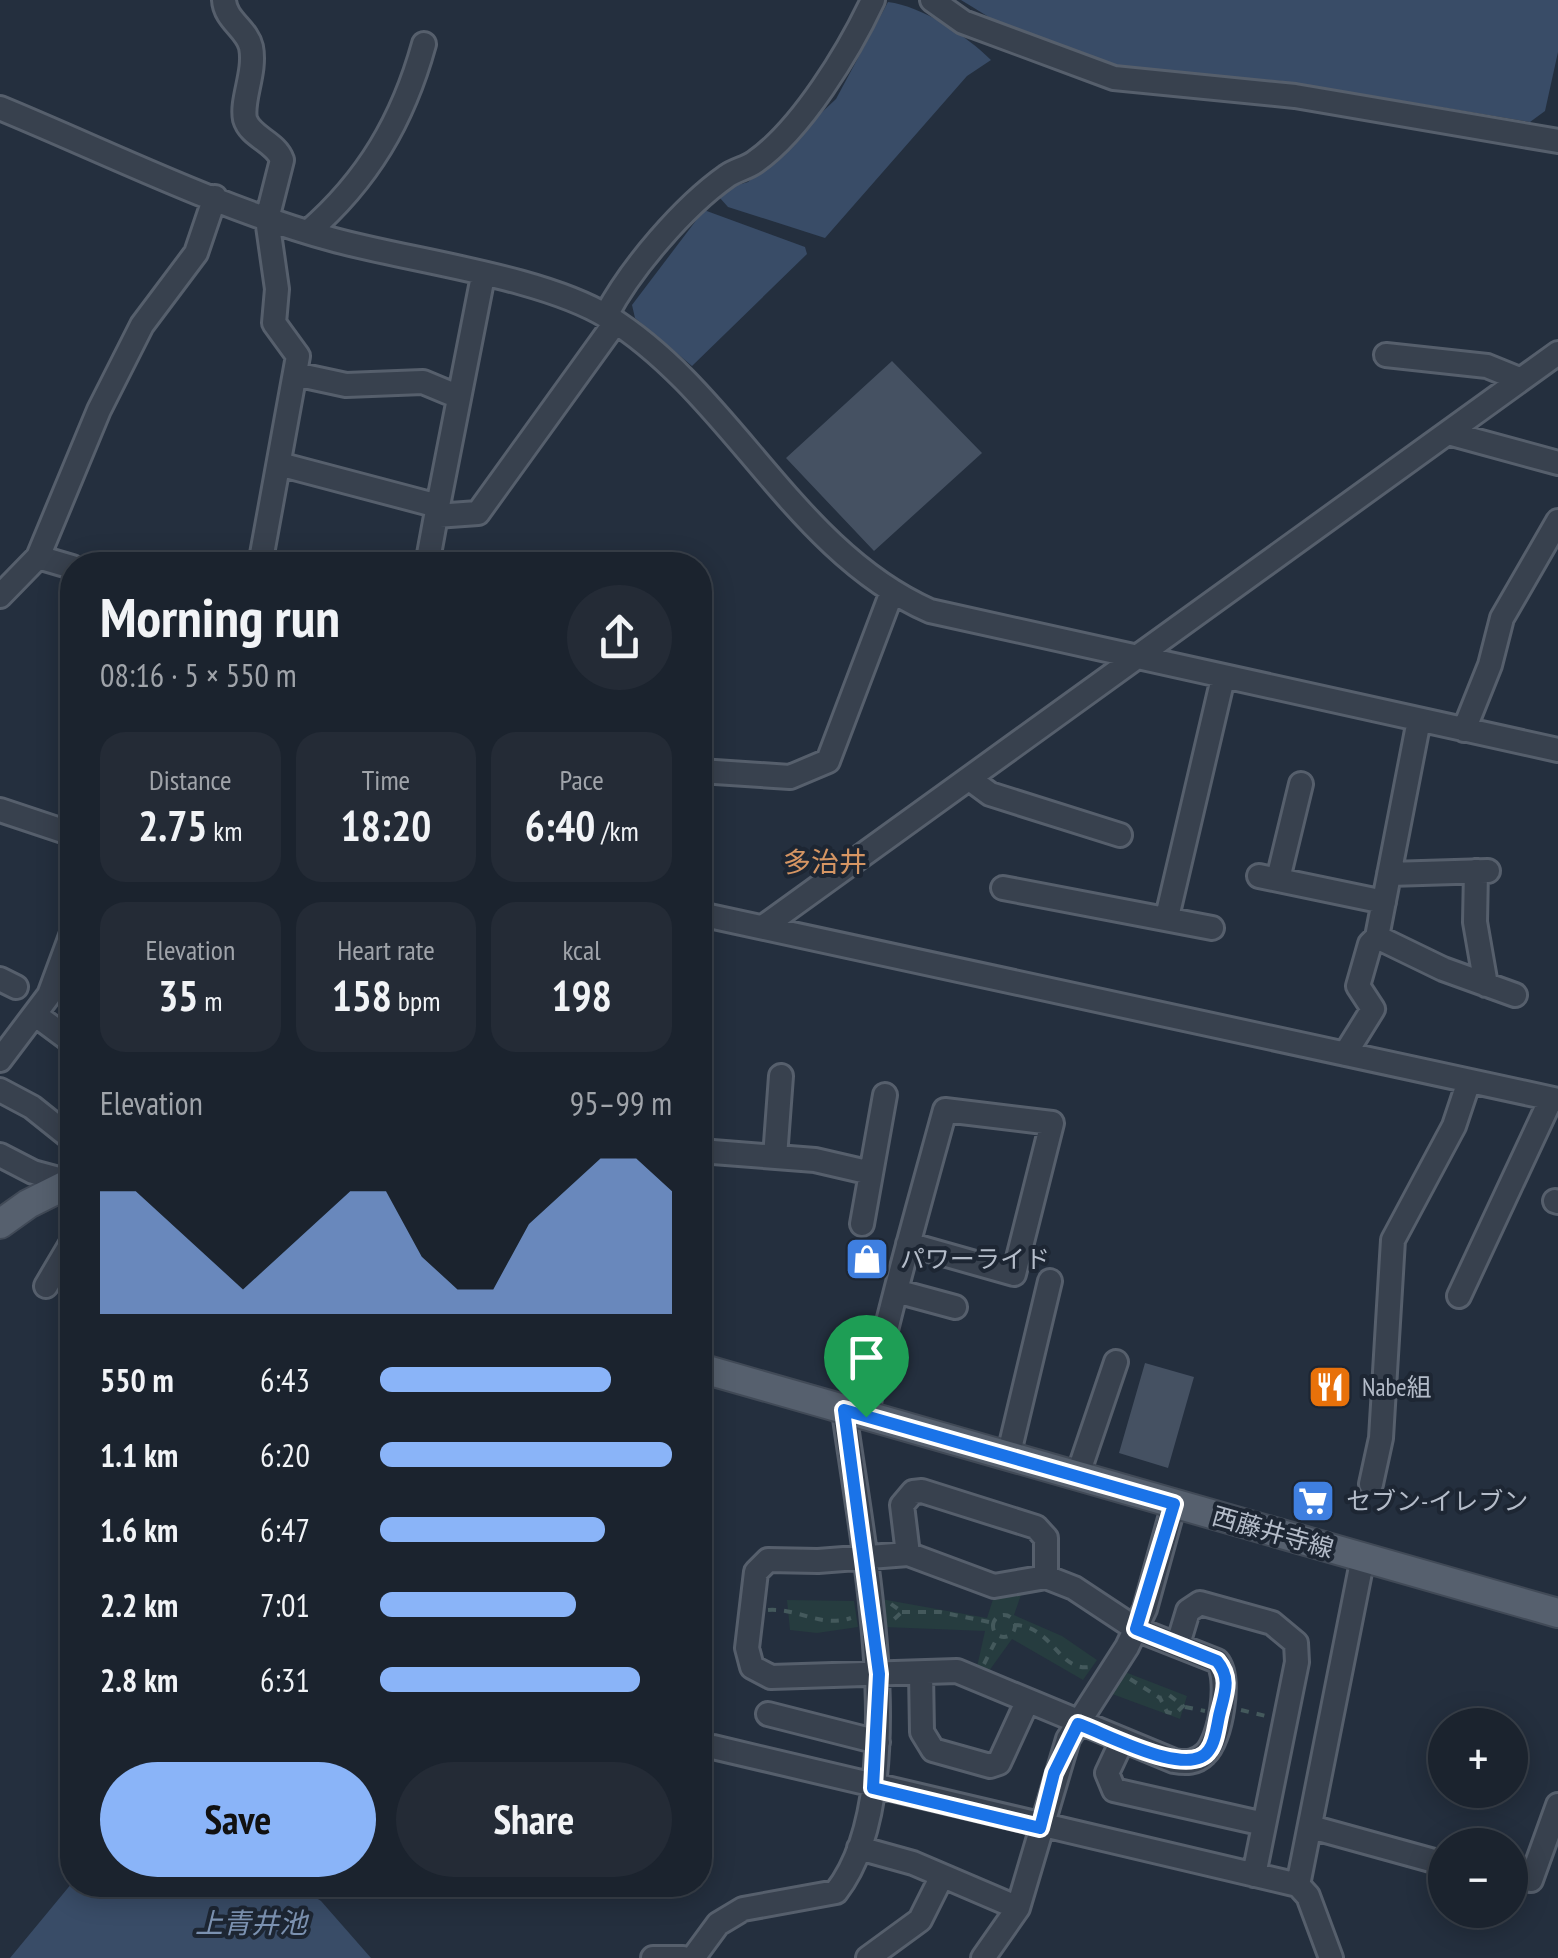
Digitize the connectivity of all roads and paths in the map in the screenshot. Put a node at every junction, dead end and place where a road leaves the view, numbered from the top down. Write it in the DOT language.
graph roads {
  1 [pos="224,0"];
  2 [pos="872,0"];
  3 [pos="932,0"];
  4 [pos="424,44"];
  5 [pos="0,108"];
  6 [pos="1558,141"];
  7 [pos="215,196"];
  8 [pos="266,219"];
  9 [pos="308,232"];
  10 [pos="484,276"];
  11 [pos="610,319"];
  12 [pos="1558,353"];
  13 [pos="1386,355"];
  14 [pos="295,374"];
  15 [pos="1519,380"];
  16 [pos="459,397"];
  17 [pos="1448,432"];
  18 [pos="1558,463"];
  19 [pos="279,464"];
  20 [pos="437,511"];
  21 [pos="1558,521"];
  22 [pos="262,552"];
  23 [pos="429,552"];
  24 [pos="38,558"];
  25 [pos="60,564"];
  26 [pos="892,592"];
  27 [pos="0,596"];
  28 [pos="1131,659"];
  29 [pos="1223,678"];
  30 [pos="1419,720"];
  31 [pos="1464,730"];
  32 [pos="1558,750"];
  33 [pos="712,772"];
  34 [pos="971,780"];
  35 [pos="1301,784"];
  36 [pos="0,810"];
  37 [pos="60,830"];
  38 [pos="1120,835"];
  39 [pos="1389,874"];
  40 [pos="1003,888"];
  41 [pos="1384,902"];
  42 [pos="712,917"];
  43 [pos="1166,918"];
  44 [pos="763,928"];
  45 [pos="1212,928"];
  46 [pos="1377,937"];
  47 [pos="60,961"];
  48 [pos="1486,985"];
  49 [pos="1515,995"];
  50 [pos="37,1016"];
  51 [pos="60,1033"];
  52 [pos="1345,1054"];
  53 [pos="0,1060"];
  54 [pos="782,1076"];
  55 [pos="1469,1081"];
  56 [pos="0,1090"];
  57 [pos="884,1095"];
  58 [pos="1554,1100"];
  59 [pos="60,1130"];
  60 [pos="712,1151"];
  61 [pos="0,1155"];
  62 [pos="775,1157"];
  63 [pos="871,1173"];
  64 [pos="60,1178"];
  65 [pos="60,1188"];
  66 [pos="0,1224"];
  67 [pos="862,1224"];
  68 [pos="908,1244"];
  69 [pos="60,1262"];
  70 [pos="1050,1282"];
  71 [pos="46,1286"];
  72 [pos="896,1291"];
  73 [pos="1459,1296"];
  74 [pos="954,1307"];
  75 [pos="1116,1362"];
  76 [pos="712,1372"];
  77 [pos="855,1414"];
  78 [pos="1008,1457"];
  79 [pos="1077,1476"];
  80 [pos="1371,1484"];
  81 [pos="1174,1504"];
  82 [pos="908,1554"];
  83 [pos="1363,1557"];
  84 [pos="863,1558"];
  85 [pos="1046,1576"];
  86 [pos="751,1610"];
  87 [pos="902,1612"];
  88 [pos="1558,1612"];
  89 [pos="860,1618"];
  90 [pos="994,1624"];
  91 [pos="1014,1626"];
  92 [pos="1136,1629"];
  93 [pos="998,1635"];
  94 [pos="1178,1644"];
  95 [pos="1098,1667"];
  96 [pos="922,1673"];
  97 [pos="879,1674"];
  98 [pos="1118,1676"];
  99 [pos="978,1677"];
  100 [pos="1160,1698"];
  101 [pos="1027,1702"];
  102 [pos="1221,1706"];
  103 [pos="768,1714"];
  104 [pos="1285,1721"];
  105 [pos="1078,1724"];
  106 [pos="1122,1741"];
  107 [pos="878,1742"];
  108 [pos="713,1747"];
  109 [pos="873,1788"];
  110 [pos="1558,1806"];
  111 [pos="1264,1824"];
  112 [pos="1311,1827"];
  113 [pos="1040,1828"];
  114 [pos="860,1848"];
  115 [pos="1428,1859"];
  116 [pos="1254,1875"];
  117 [pos="941,1878"];
  118 [pos="1531,1880"];
  119 [pos="1298,1885"];
  120 [pos="1018,1908"];
  121 [pos="652,1958"];
  122 [pos="684,1958"];
  123 [pos="693,1958"];
  124 [pos="868,1958"];
  125 [pos="983,1958"];
  126 [pos="1330,1958"];
  1 -- 8 [label="street"];
  2 -- 11 [label="street"];
  3 -- 6 [label="street"];
  4 -- 9 [label="street"];
  5 -- 7 [label="street"];
  7 -- 8 [label="street"];
  7 -- 24 [label="street"];
  8 -- 9 [label="street"];
  8 -- 14 [label="street"];
  9 -- 10 [label="street"];
  10 -- 11 [label="street"];
  10 -- 16 [label="street"];
  11 -- 20 [label="street"];
  11 -- 26 [label="street"];
  12 -- 15 [label="street"];
  13 -- 15 [label="street"];
  14 -- 16 [label="street"];
  14 -- 19 [label="street"];
  15 -- 17 [label="street"];
  16 -- 20 [label="street"];
  17 -- 18 [label="street"];
  17 -- 28 [label="street"];
  19 -- 20 [label="street"];
  19 -- 22 [label="street"];
  20 -- 23 [label="street"];
  21 -- 31 [label="street"];
  24 -- 25 [label="street"];
  24 -- 27 [label="street"];
  26 -- 28 [label="street"];
  26 -- 33 [label="street"];
  28 -- 29 [label="street"];
  28 -- 34 [label="street"];
  29 -- 30 [label="street"];
  29 -- 43 [label="street"];
  30 -- 31 [label="street"];
  30 -- 39 [label="street"];
  31 -- 32 [label="street"];
  34 -- 38 [label="street"];
  34 -- 44 [label="street"];
  35 -- 41 [label="street"];
  36 -- 37 [label="street"];
  39 -- 41 [label="street"];
  39 -- 48 [label="street"];
  40 -- 43 [label="street"];
  41 -- 46 [label="street"];
  42 -- 44 [label="street"];
  43 -- 45 [label="street"];
  44 -- 52 [label="street"];
  46 -- 48 [label="street"];
  46 -- 52 [label="street"];
  47 -- 50 [label="street"];
  48 -- 49 [label="street"];
  50 -- 51 [label="street"];
  50 -- 53 [label="street"];
  52 -- 55 [label="street"];
  54 -- 62 [label="street"];
  55 -- 58 [label="street"];
  55 -- 80 [label="street"];
  56 -- 59 [label="street"];
  57 -- 63 [label="street"];
  58 -- 73 [label="street"];
  60 -- 62 [label="street"];
  61 -- 64 [label="street"];
  62 -- 63 [label="street"];
  63 -- 67 [label="street"];
  65 -- 66 [label="main road"];
  68 -- 68 [label="street"];
  68 -- 72 [label="street"];
  69 -- 71 [label="street"];
  70 -- 78 [label="street"];
  72 -- 74 [label="street"];
  72 -- 77 [label="street"];
  75 -- 79 [label="street"];
  76 -- 77 [label="main road, 西藤井寺線"];
  77 -- 78 [label="main road, 西藤井寺線"];
  77 -- 84 [label="street"];
  78 -- 79 [label="main road, 西藤井寺線"];
  79 -- 81 [label="main road, 西藤井寺線"];
  81 -- 83 [label="main road, 西藤井寺線"];
  81 -- 92 [label="street"];
  82 -- 84 [label="street"];
  82 -- 85 [label="street"];
  82 -- 85 [label="street"];
  83 -- 88 [label="main road, 西藤井寺線"];
  83 -- 112 [label="street"];
  84 -- 86 [label="street"];
  84 -- 97 [label="street"];
  85 -- 92 [label="street"];
  86 -- 89 [label="path"];
  86 -- 97 [label="street"];
  87 -- 90 [label="path"];
  90 -- 91 [label="path"];
  90 -- 93 [label="path"];
  91 -- 93 [label="path"];
  91 -- 95 [label="path"];
  92 -- 94 [label="street"];
  92 -- 105 [label="street"];
  93 -- 99 [label="path"];
  94 -- 102 [label="street"];
  94 -- 104 [label="street"];
  96 -- 97 [label="street"];
  96 -- 99 [label="street"];
  96 -- 101 [label="street"];
  97 -- 107 [label="street"];
  98 -- 100 [label="path"];
  99 -- 101 [label="street"];
  100 -- 100 [label="path"];
  101 -- 105 [label="street"];
  102 -- 104 [label="path"];
  102 -- 106 [label="street"];
  103 -- 107 [label="street"];
  104 -- 111 [label="street"];
  105 -- 106 [label="street"];
  105 -- 113 [label="street"];
  106 -- 111 [label="street"];
  107 -- 109 [label="street"];
  108 -- 109 [label="street"];
  109 -- 113 [label="street"];
  109 -- 114 [label="street"];
  110 -- 118 [label="street"];
  111 -- 116 [label="street"];
  112 -- 115 [label="street"];
  112 -- 119 [label="street"];
  113 -- 116 [label="street"];
  113 -- 120 [label="street"];
  114 -- 117 [label="street"];
  114 -- 123 [label="street"];
  116 -- 119 [label="street"];
  117 -- 120 [label="street"];
  117 -- 124 [label="street"];
  119 -- 126 [label="street"];
  120 -- 125 [label="street"];
  121 -- 122 [label="street"];
}
